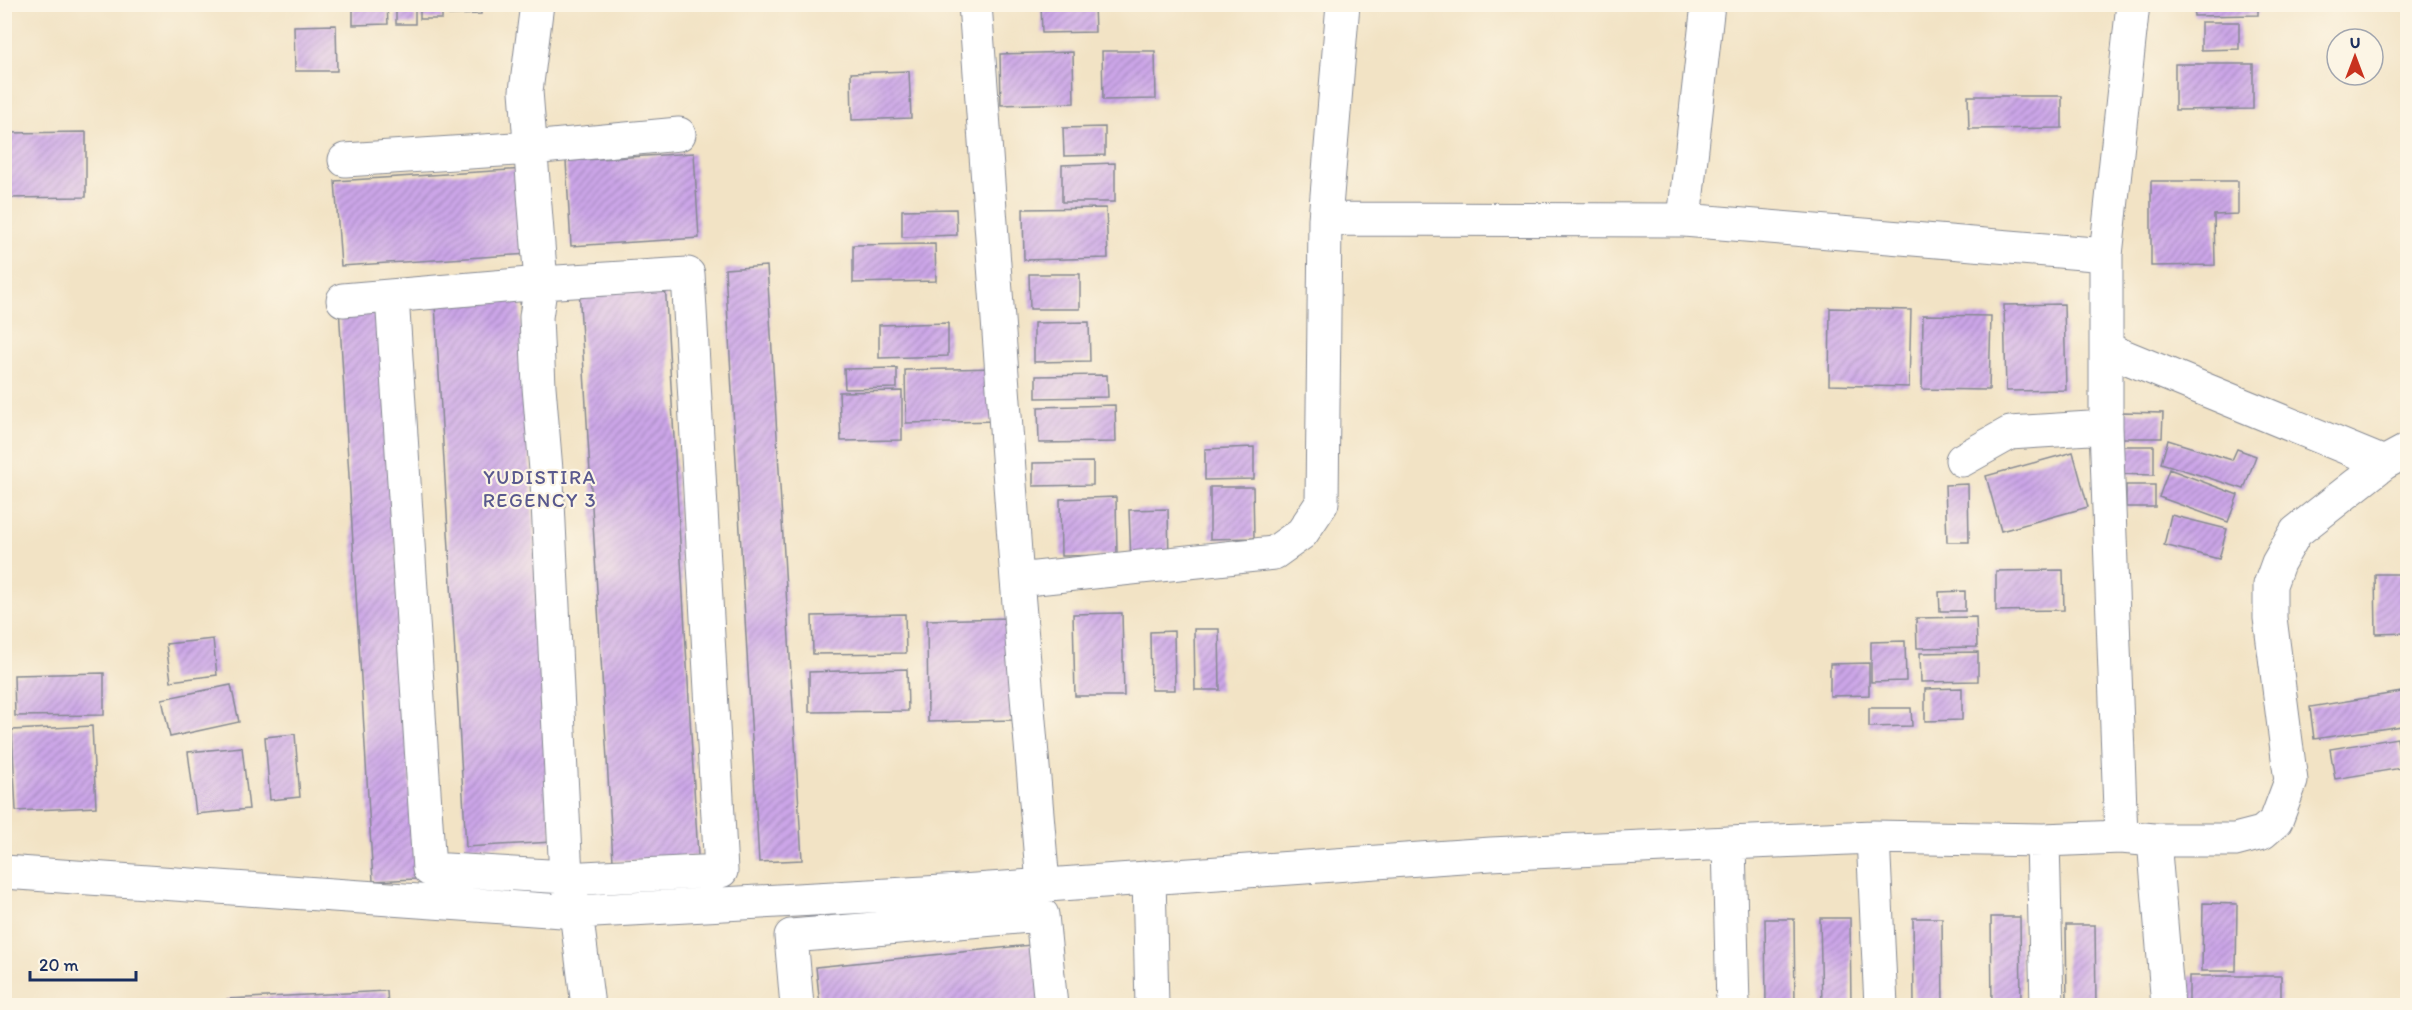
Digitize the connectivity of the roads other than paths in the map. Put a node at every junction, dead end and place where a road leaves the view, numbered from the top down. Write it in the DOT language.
graph roads {
  1 [pos="537,4"];
  2 [pos="975,4"];
  3 [pos="1343,4"];
  4 [pos="1708,4"];
  5 [pos="2133,4"];
  6 [pos="679,134"];
  7 [pos="531,147"];
  8 [pos="345,160"];
  9 [pos="1325,219"];
  10 [pos="1684,219"];
  11 [pos="2106,255"];
  12 [pos="541,283"];
  13 [pos="392,296"];
  14 [pos="343,300"];
  15 [pos="2106,349"];
  16 [pos="2106,427"];
  17 [pos="2396,456"];
  18 [pos="1962,460"];
  19 [pos="1017,579"];
  20 [pos="1873,837"];
  21 [pos="2121,837"];
  22 [pos="2043,840"];
  23 [pos="2154,840"];
  24 [pos="1729,843"];
  25 [pos="4,872"];
  26 [pos="1149,877"];
  27 [pos="575,878"];
  28 [pos="1043,884"];
  29 [pos="576,912"];
  30 [pos="588,1005"];
  31 [pos="797,1005"];
  32 [pos="1051,1005"];
  33 [pos="1152,1005"];
  34 [pos="1734,1005"];
  35 [pos="1881,1005"];
  36 [pos="2047,1005"];
  37 [pos="2168,1005"];
  1 -- 7 [label="street"];
  2 -- 19 [label="street"];
  3 -- 9 [label="street"];
  4 -- 10 [label="street"];
  5 -- 11 [label="street"];
  6 -- 7 [label="street"];
  7 -- 8 [label="street"];
  7 -- 12 [label="street"];
  9 -- 10 [label="street"];
  9 -- 19 [label="street"];
  10 -- 11 [label="street"];
  11 -- 15 [label="street"];
  12 -- 13 [label="street"];
  12 -- 27 [label="street"];
  12 -- 27 [label="street"];
  13 -- 14 [label="street"];
  13 -- 27 [label="street"];
  15 -- 16 [label="street"];
  15 -- 17 [label="street"];
  16 -- 18 [label="street"];
  16 -- 21 [label="street"];
  17 -- 23 [label="street"];
  19 -- 28 [label="street"];
  20 -- 22 [label="street"];
  20 -- 24 [label="street"];
  20 -- 35 [label="street"];
  21 -- 22 [label="street"];
  21 -- 23 [label="street"];
  22 -- 36 [label="street"];
  23 -- 37 [label="street"];
  24 -- 26 [label="street"];
  24 -- 34 [label="street"];
  25 -- 29 [label="street"];
  26 -- 28 [label="street"];
  26 -- 33 [label="street"];
  27 -- 29 [label="street"];
  28 -- 29 [label="street"];
  29 -- 30 [label="street"];
  31 -- 32 [label="street"];
}
